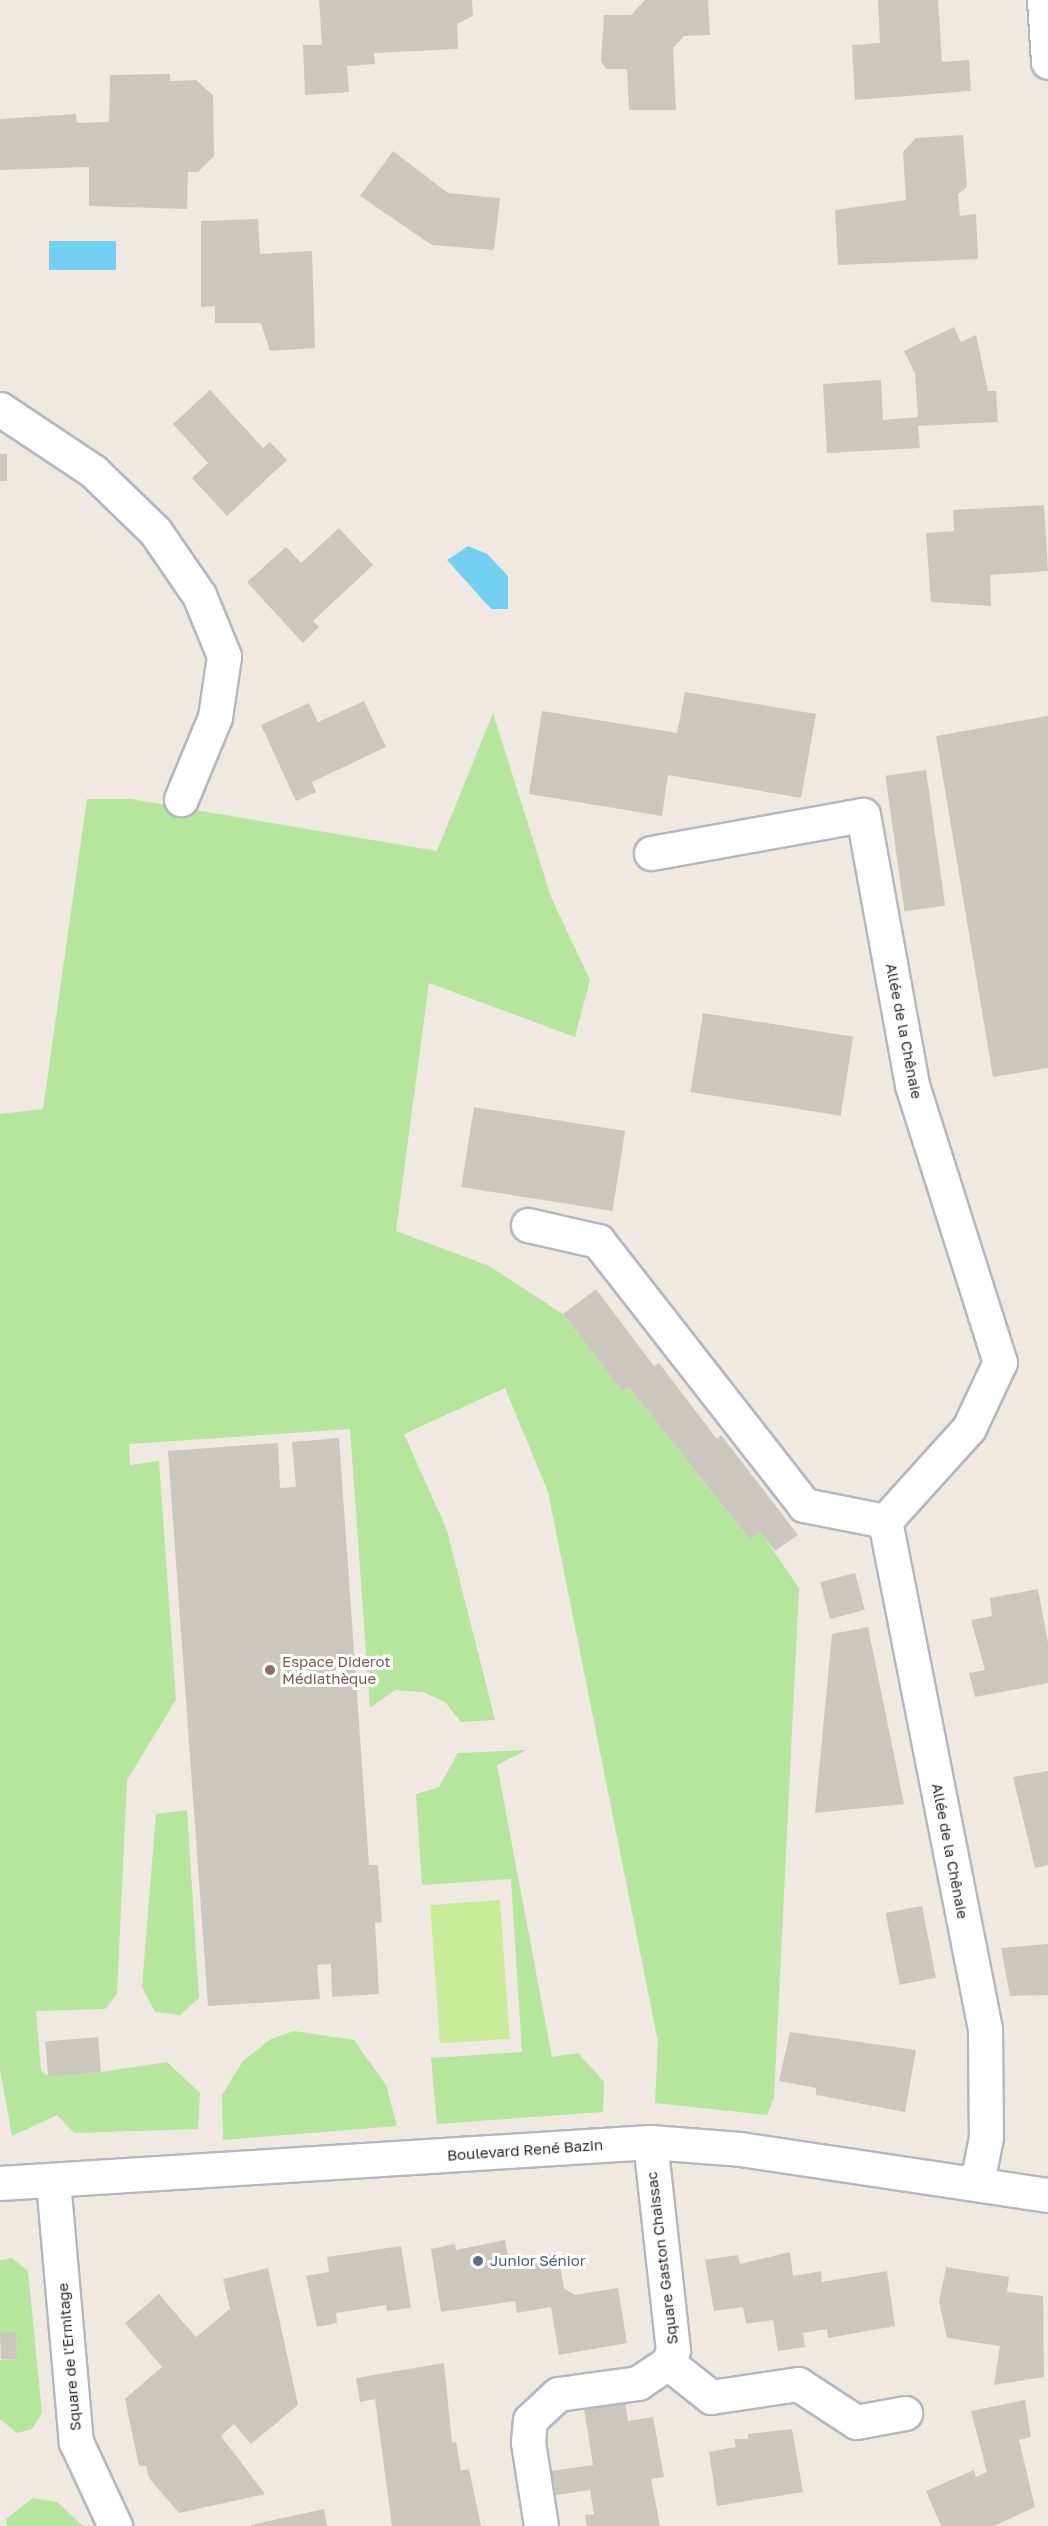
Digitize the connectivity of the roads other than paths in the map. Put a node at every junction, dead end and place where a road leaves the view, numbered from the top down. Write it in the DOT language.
graph roads {
  1 [pos="1044,0"];
  2 [pos="1048,62"];
  3 [pos="0,409"];
  4 [pos="180,799"];
  5 [pos="651,853"];
  6 [pos="528,1226"];
  7 [pos="885,1521"];
  8 [pos="650,2142"];
  9 [pos="53,2181"];
  10 [pos="0,2183"];
  11 [pos="976,2183"];
  12 [pos="1048,2195"];
  13 [pos="668,2363"];
  14 [pos="905,2413"];
  15 [pos="115,2526"];
  16 [pos="541,2526"];
  1 -- 2 [label="street"];
  3 -- 4 [label="street"];
  5 -- 7 [label="street, Allée de la Chênaie"];
  6 -- 7 [label="street"];
  7 -- 11 [label="street, Allée de la Chênaie"];
  8 -- 9 [label="street, Boulevard René Bazin"];
  8 -- 11 [label="street, Boulevard René Bazin"];
  8 -- 13 [label="street, Square Gaston Chaissac"];
  9 -- 10 [label="street, Boulevard René Bazin"];
  9 -- 15 [label="street, Square de l'Ermitage"];
  11 -- 12 [label="street, Boulevard René Bazin"];
  13 -- 14 [label="street"];
  13 -- 16 [label="street, Square Gaston Chaissac"];
}
